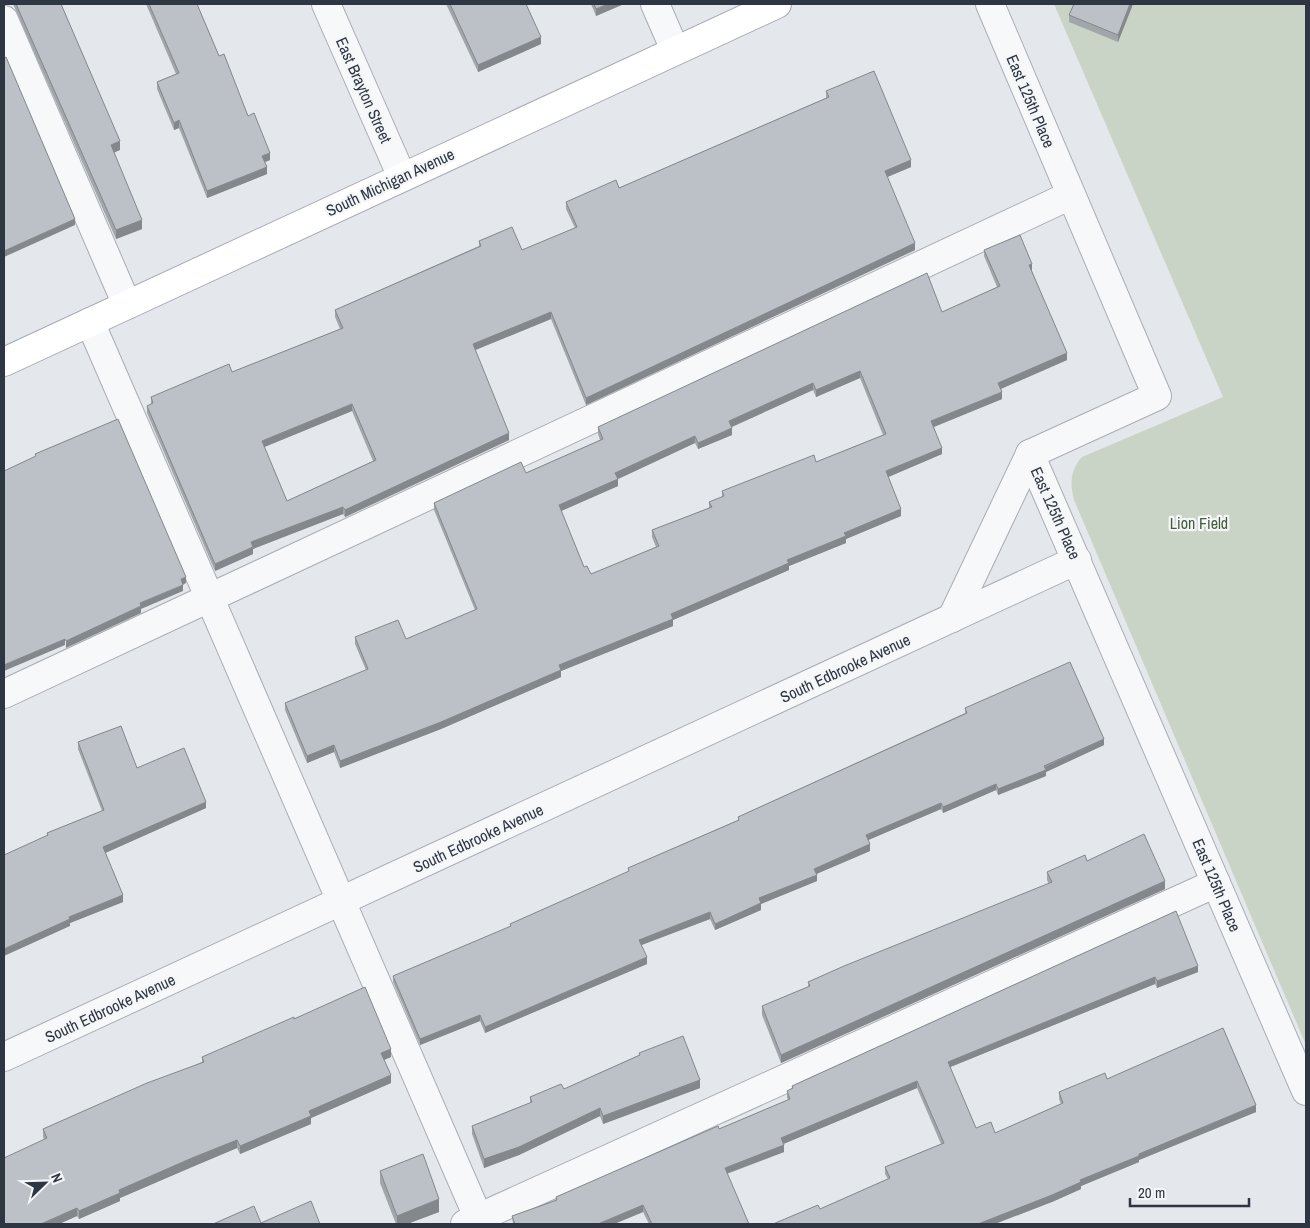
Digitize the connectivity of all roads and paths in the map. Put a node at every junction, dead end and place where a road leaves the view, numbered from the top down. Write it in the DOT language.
graph roads {
  1 [pos="326,4"];
  2 [pos="655,4"];
  3 [pos="776,4"];
  4 [pos="990,4"];
  5 [pos="6,31"];
  6 [pos="675,50"];
  7 [pos="402,177"];
  8 [pos="1071,195"];
  9 [pos="127,305"];
  10 [pos="90,322"];
  11 [pos="4,362"];
  12 [pos="1030,454"];
  13 [pos="1077,560"];
  14 [pos="210,598"];
  15 [pos="952,618"];
  16 [pos="4,694"];
  17 [pos="1216,883"];
  18 [pos="341,901"];
  19 [pos="4,1057"];
  20 [pos="1306,1091"];
  21 [pos="475,1222"];
  1 -- 7 [label="street, East Brayton Street"];
  2 -- 6 [label="street"];
  3 -- 6 [label="main road, South Michigan Avenue"];
  4 -- 8 [label="street, East 125th Place"];
  5 -- 9 [label="street"];
  6 -- 7 [label="main road, South Michigan Avenue"];
  7 -- 9 [label="main road, South Michigan Avenue"];
  8 -- 12 [label="street, East 125th Place"];
  8 -- 14 [label="street"];
  9 -- 10 [label="main road, South Michigan Avenue"];
  10 -- 11 [label="main road, South Michigan Avenue"];
  10 -- 14 [label="street"];
  12 -- 13 [label="street, East 125th Place"];
  12 -- 15 [label="street"];
  13 -- 15 [label="street, South Edbrooke Avenue"];
  13 -- 17 [label="street, East 125th Place"];
  14 -- 16 [label="street"];
  14 -- 18 [label="street"];
  15 -- 18 [label="street, South Edbrooke Avenue"];
  17 -- 20 [label="street, East 125th Place"];
  17 -- 21 [label="street"];
  18 -- 19 [label="street, South Edbrooke Avenue"];
  18 -- 21 [label="street"];
}
